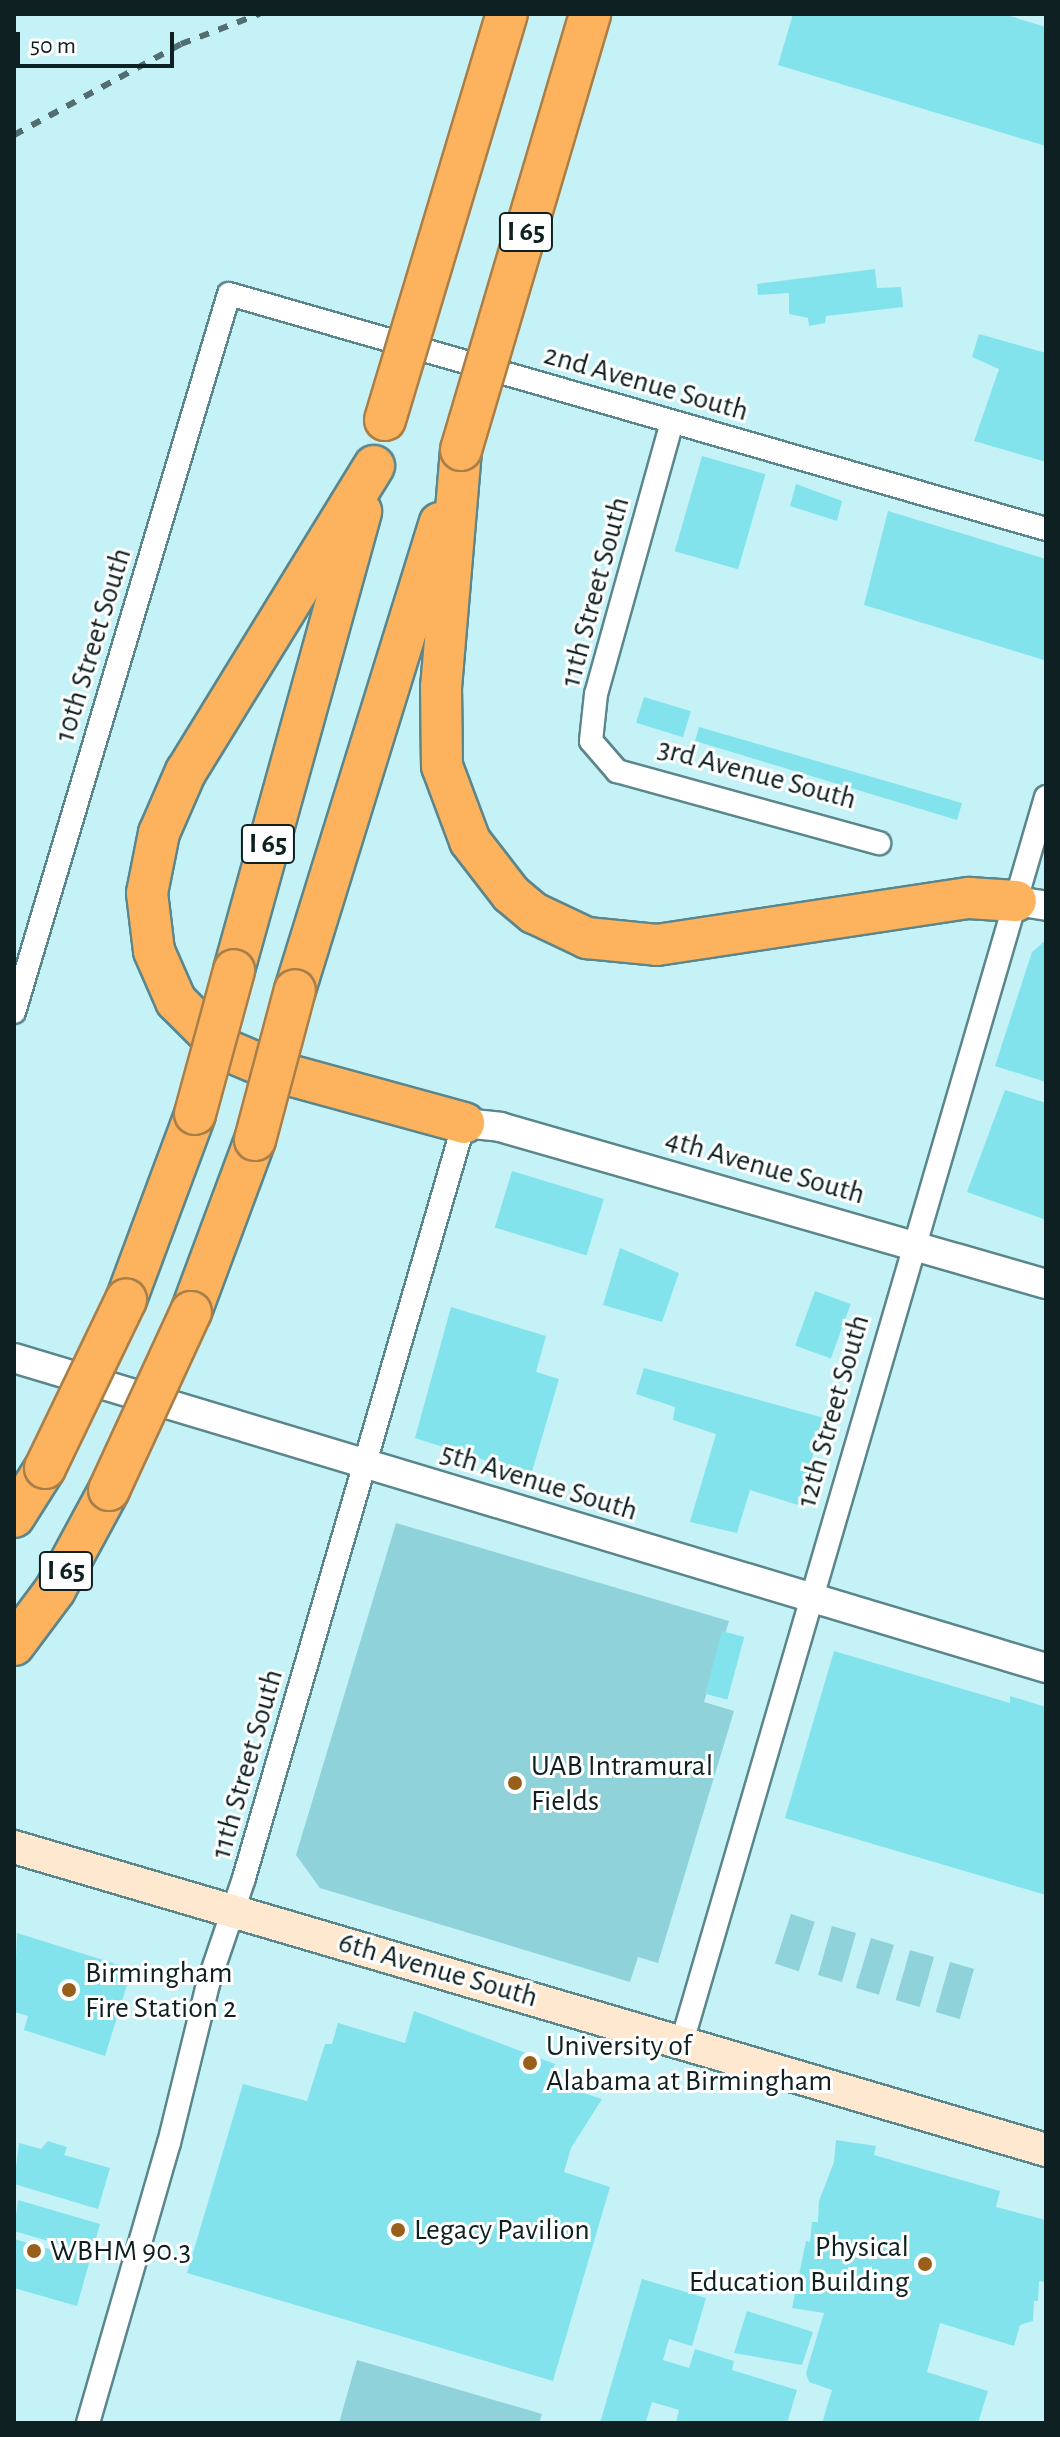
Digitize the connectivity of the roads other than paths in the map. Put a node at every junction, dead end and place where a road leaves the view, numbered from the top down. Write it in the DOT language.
graph roads {
  1 [pos="507,14"];
  2 [pos="590,14"];
  3 [pos="229,294"];
  4 [pos="672,422"];
  5 [pos="461,450"];
  6 [pos="374,466"];
  7 [pos="1046,529"];
  8 [pos="617,771"];
  9 [pos="1046,797"];
  10 [pos="879,843"];
  11 [pos="1031,903"];
  12 [pos="14,1012"];
  13 [pos="464,1123"];
  14 [pos="912,1244"];
  15 [pos="1046,1284"];
  16 [pos="14,1358"];
  17 [pos="365,1466"];
  18 [pos="45,1468"];
  19 [pos="14,1497"];
  20 [pos="14,1517"];
  21 [pos="810,1598"];
  22 [pos="14,1645"];
  23 [pos="1046,1668"];
  24 [pos="14,1847"];
  25 [pos="234,1909"];
  26 [pos="682,2042"];
  27 [pos="1046,2150"];
  28 [pos="88,2423"];
  1 -- 6 [label="highway, I 65, bridge"];
  2 -- 5 [label="highway, I 65, bridge"];
  3 -- 4 [label="street, 2nd Avenue South"];
  3 -- 12 [label="street, 10th Street South"];
  4 -- 7 [label="street, 2nd Avenue South"];
  4 -- 8 [label="street, 11th Street South"];
  5 -- 11 [label="highway"];
  5 -- 22 [label="highway, I 65, bridge"];
  6 -- 13 [label="highway"];
  6 -- 18 [label="highway, I 65, bridge"];
  8 -- 10 [label="street, 3rd Avenue South"];
  9 -- 11 [label="street, 12th Street South"];
  11 -- 14 [label="street, 12th Street South"];
  13 -- 14 [label="street, 4th Avenue South"];
  13 -- 17 [label="street, 11th Street South"];
  14 -- 15 [label="street, 4th Avenue South"];
  14 -- 21 [label="street, 12th Street South"];
  16 -- 17 [label="street, 5th Avenue South"];
  17 -- 21 [label="street, 5th Avenue South"];
  17 -- 25 [label="street, 11th Street South"];
  18 -- 19 [label="highway"];
  18 -- 20 [label="highway, I 65"];
  21 -- 23 [label="street, 5th Avenue South"];
  21 -- 26 [label="street, 12th Street South"];
  24 -- 25 [label="main road, 6th Avenue South"];
  25 -- 26 [label="main road, 6th Avenue South"];
  25 -- 28 [label="street, 11th Street South"];
  26 -- 27 [label="main road, 6th Avenue South"];
}
